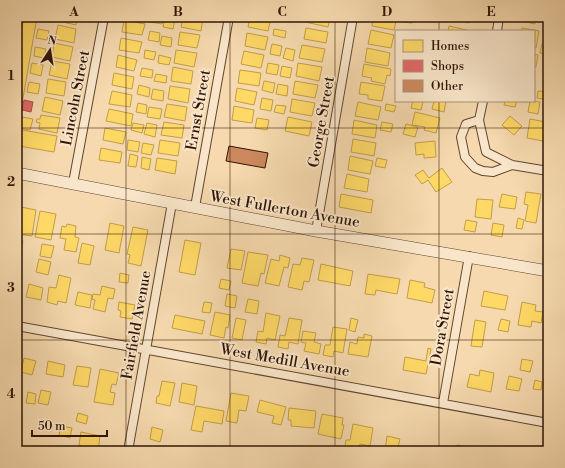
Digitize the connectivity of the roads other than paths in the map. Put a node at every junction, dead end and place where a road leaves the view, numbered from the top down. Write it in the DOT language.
graph roads {
  1 [pos="104,17"];
  2 [pos="229,17"];
  3 [pos="353,17"];
  4 [pos="500,17"];
  5 [pos="497,30"];
  6 [pos="483,102"];
  7 [pos="479,120"];
  8 [pos="512,165"];
  9 [pos="548,171"];
  10 [pos="17,173"];
  11 [pos="73,183"];
  12 [pos="172,203"];
  13 [pos="195,208"];
  14 [pos="316,231"];
  15 [pos="469,256"];
  16 [pos="548,271"];
  17 [pos="17,326"];
  18 [pos="146,350"];
  19 [pos="443,403"];
  20 [pos="548,423"];
  21 [pos="128,451"];
  1 -- 11 [label="street, Lincoln Street"];
  2 -- 13 [label="street, Ernst Street"];
  3 -- 14 [label="street, George Street"];
  4 -- 5 [label="street"];
  6 -- 7 [label="street"];
  7 -- 8 [label="street"];
  7 -- 8 [label="street"];
  8 -- 9 [label="street"];
  10 -- 11 [label="street, West Fullerton Avenue"];
  11 -- 12 [label="street, West Fullerton Avenue"];
  12 -- 13 [label="street, West Fullerton Avenue"];
  12 -- 18 [label="street, Fairfield Avenue"];
  13 -- 14 [label="street, West Fullerton Avenue"];
  14 -- 15 [label="street, West Fullerton Avenue"];
  15 -- 16 [label="street, West Fullerton Avenue"];
  15 -- 19 [label="street, Dora Street"];
  17 -- 18 [label="street, West Medill Avenue"];
  18 -- 19 [label="street, West Medill Avenue"];
  18 -- 21 [label="street, Fairfield Avenue"];
  19 -- 20 [label="street, West Medill Avenue"];
}
